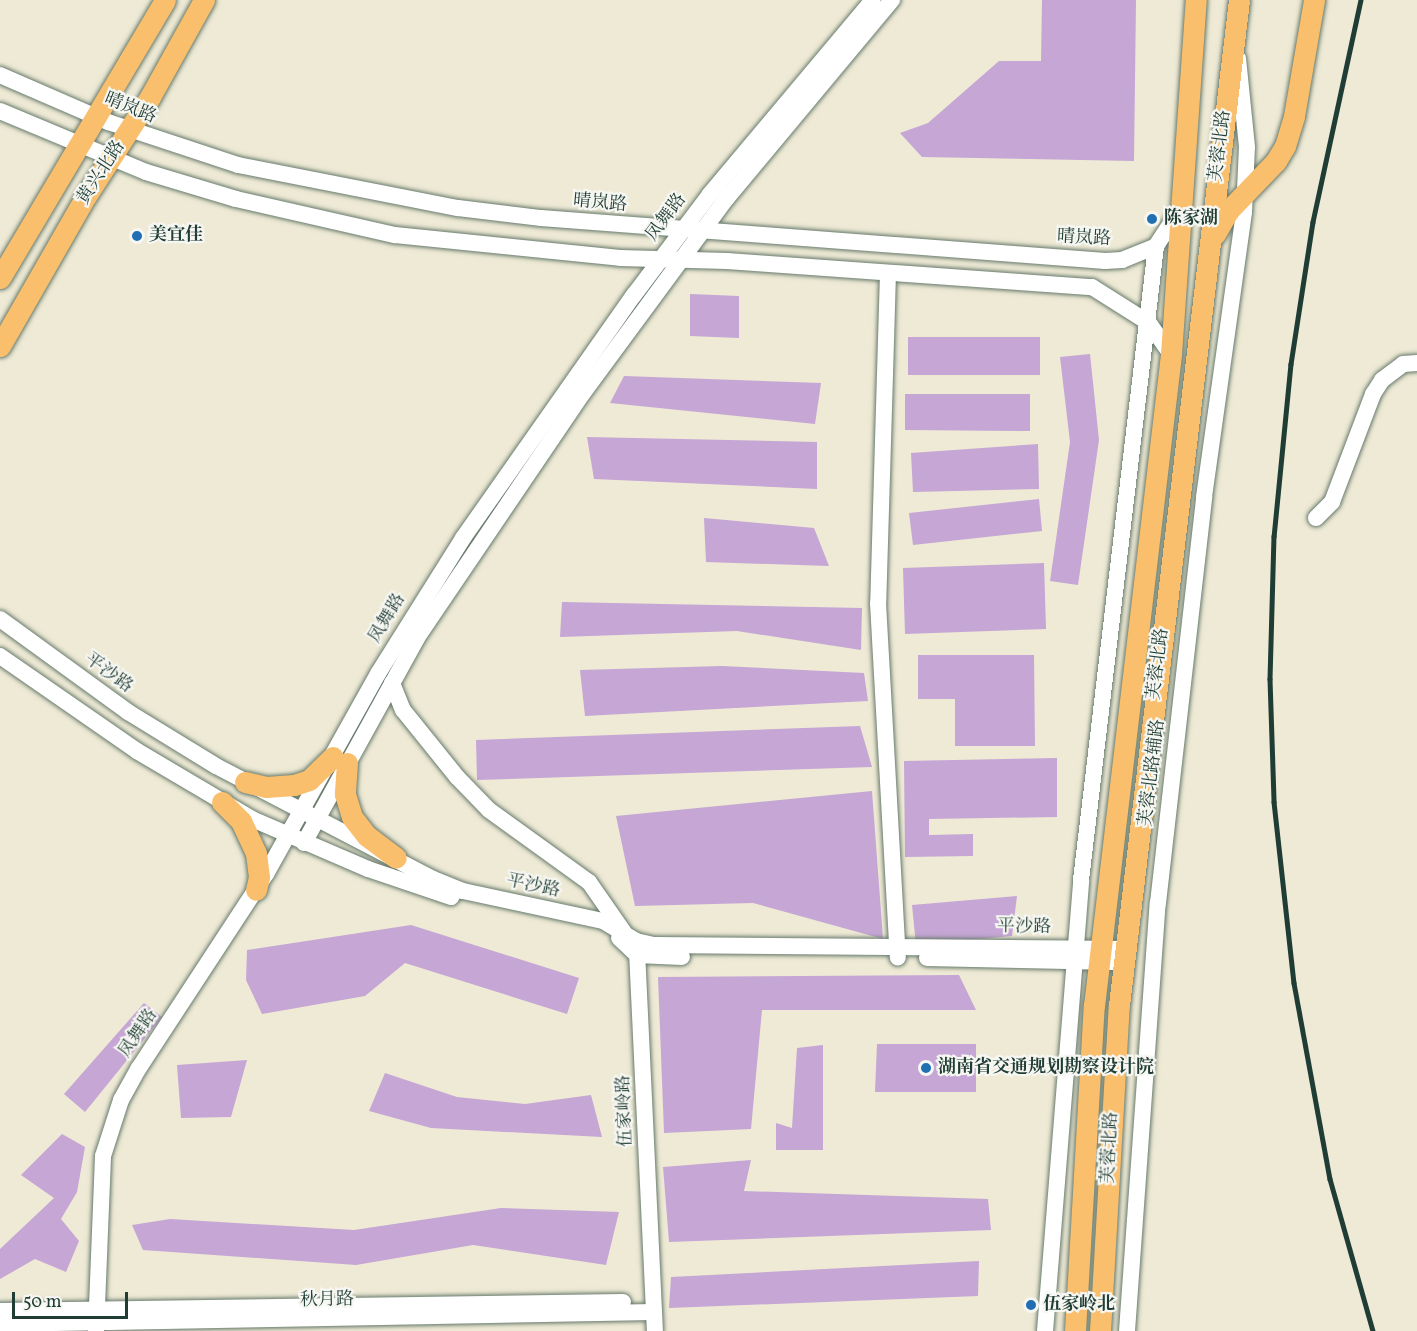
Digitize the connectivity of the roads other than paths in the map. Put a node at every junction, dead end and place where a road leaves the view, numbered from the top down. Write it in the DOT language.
graph roads {
  1 [pos="165,0"];
  2 [pos="204,0"];
  3 [pos="873,0"];
  4 [pos="892,0"];
  5 [pos="1196,0"];
  6 [pos="1239,0"];
  7 [pos="1314,0"];
  8 [pos="1236,42"];
  9 [pos="0,75"];
  10 [pos="0,111"];
  11 [pos="97,117"];
  12 [pos="129,130"];
  13 [pos="79,146"];
  14 [pos="111,158"];
  15 [pos="1245,193"];
  16 [pos="1184,196"];
  17 [pos="682,230"];
  18 [pos="701,232"];
  19 [pos="1211,242"];
  20 [pos="1156,246"];
  21 [pos="661,259"];
  22 [pos="680,259"];
  23 [pos="888,273"];
  24 [pos="0,278"];
  25 [pos="1149,323"];
  26 [pos="0,346"];
  27 [pos="1171,354"];
  28 [pos="1417,363"];
  29 [pos="1316,518"];
  30 [pos="0,619"];
  31 [pos="1112,627"];
  32 [pos="1137,630"];
  33 [pos="0,656"];
  34 [pos="392,683"];
  35 [pos="340,760"];
  36 [pos="245,782"];
  37 [pos="222,802"];
  38 [pos="310,815"];
  39 [pos="297,839"];
  40 [pos="396,858"];
  41 [pos="256,890"];
  42 [pos="628,935"];
  43 [pos="897,952"];
  44 [pos="638,955"];
  45 [pos="1074,955"];
  46 [pos="1100,955"];
  47 [pos="1125,956"];
  48 [pos="1058,1152"];
  49 [pos="1084,1153"];
  50 [pos="654,1306"];
  51 [pos="0,1311"];
  52 [pos="96,1323"];
  53 [pos="0,1324"];
  54 [pos="655,1331"];
  55 [pos="1046,1331"];
  56 [pos="1075,1331"];
  57 [pos="1100,1331"];
  58 [pos="1127,1331"];
  1 -- 11 [label="main road, 黄兴北路"];
  2 -- 12 [label="main road, 黄兴北路"];
  3 -- 17 [label="street, 凤舞路"];
  4 -- 18 [label="street, 凤舞路"];
  5 -- 16 [label="main road, 芙蓉北路"];
  6 -- 8 [label="main road, 芙蓉北路"];
  7 -- 15 [label="main road"];
  8 -- 15 [label="street, 芙蓉北路辅路"];
  8 -- 19 [label="main road, 芙蓉北路"];
  9 -- 11 [label="street, 晴岚路"];
  10 -- 13 [label="street"];
  11 -- 12 [label="street, 晴岚路"];
  11 -- 13 [label="main road, 黄兴北路"];
  12 -- 14 [label="main road, 黄兴北路"];
  12 -- 17 [label="street, 晴岚路"];
  13 -- 14 [label="street"];
  13 -- 24 [label="main road, 黄兴北路"];
  14 -- 21 [label="street"];
  14 -- 26 [label="main road, 黄兴北路"];
  15 -- 19 [label="main road"];
  15 -- 58 [label="street, 芙蓉北路辅路"];
  16 -- 20 [label="street"];
  16 -- 27 [label="main road, 芙蓉北路"];
  17 -- 18 [label="street, 晴岚路"];
  17 -- 21 [label="street, 凤舞路"];
  18 -- 20 [label="street, 晴岚路"];
  18 -- 22 [label="street, 凤舞路"];
  19 -- 47 [label="main road, 芙蓉北路"];
  20 -- 25 [label="street"];
  21 -- 22 [label="street"];
  21 -- 35 [label="street, 凤舞路"];
  22 -- 23 [label="street"];
  22 -- 34 [label="street, 凤舞路"];
  23 -- 25 [label="street"];
  23 -- 43 [label="street"];
  25 -- 27 [label="street"];
  25 -- 31 [label="street"];
  27 -- 32 [label="main road, 芙蓉北路"];
  28 -- 29 [label="street"];
  30 -- 36 [label="street, 平沙路"];
  31 -- 32 [label="street"];
  31 -- 45 [label="street"];
  32 -- 46 [label="main road, 芙蓉北路"];
  33 -- 37 [label="street, 平沙路"];
  34 -- 35 [label="street, 凤舞路"];
  34 -- 42 [label="street, 伍家岭路"];
  35 -- 36 [label="main road"];
  35 -- 38 [label="street, 凤舞路"];
  35 -- 40 [label="main road"];
  36 -- 38 [label="street, 平沙路"];
  37 -- 39 [label="street, 平沙路"];
  37 -- 41 [label="main road"];
  38 -- 39 [label="street, 凤舞路"];
  38 -- 40 [label="street, 平沙路"];
  39 -- 41 [label="street, 凤舞路"];
  39 -- 44 [label="street, 平沙路"];
  40 -- 42 [label="street, 平沙路"];
  41 -- 52 [label="street, 凤舞路"];
  42 -- 43 [label="street, 平沙路"];
  42 -- 44 [label="street, 伍家岭路"];
  43 -- 44 [label="street, 平沙路"];
  43 -- 45 [label="street, 平沙路"];
  44 -- 50 [label="street, 伍家岭路"];
  45 -- 46 [label="street, 平沙路"];
  45 -- 48 [label="street"];
  46 -- 47 [label="street, 平沙路"];
  46 -- 49 [label="main road, 芙蓉北路"];
  47 -- 57 [label="main road, 芙蓉北路"];
  48 -- 49 [label="street"];
  48 -- 55 [label="street"];
  49 -- 56 [label="main road, 芙蓉北路"];
  50 -- 52 [label="street, 秋月路"];
  50 -- 54 [label="street, 伍家岭路"];
  51 -- 52 [label="street, 秋月路"];
  52 -- 53 [label="street, 秋月路"];
}
